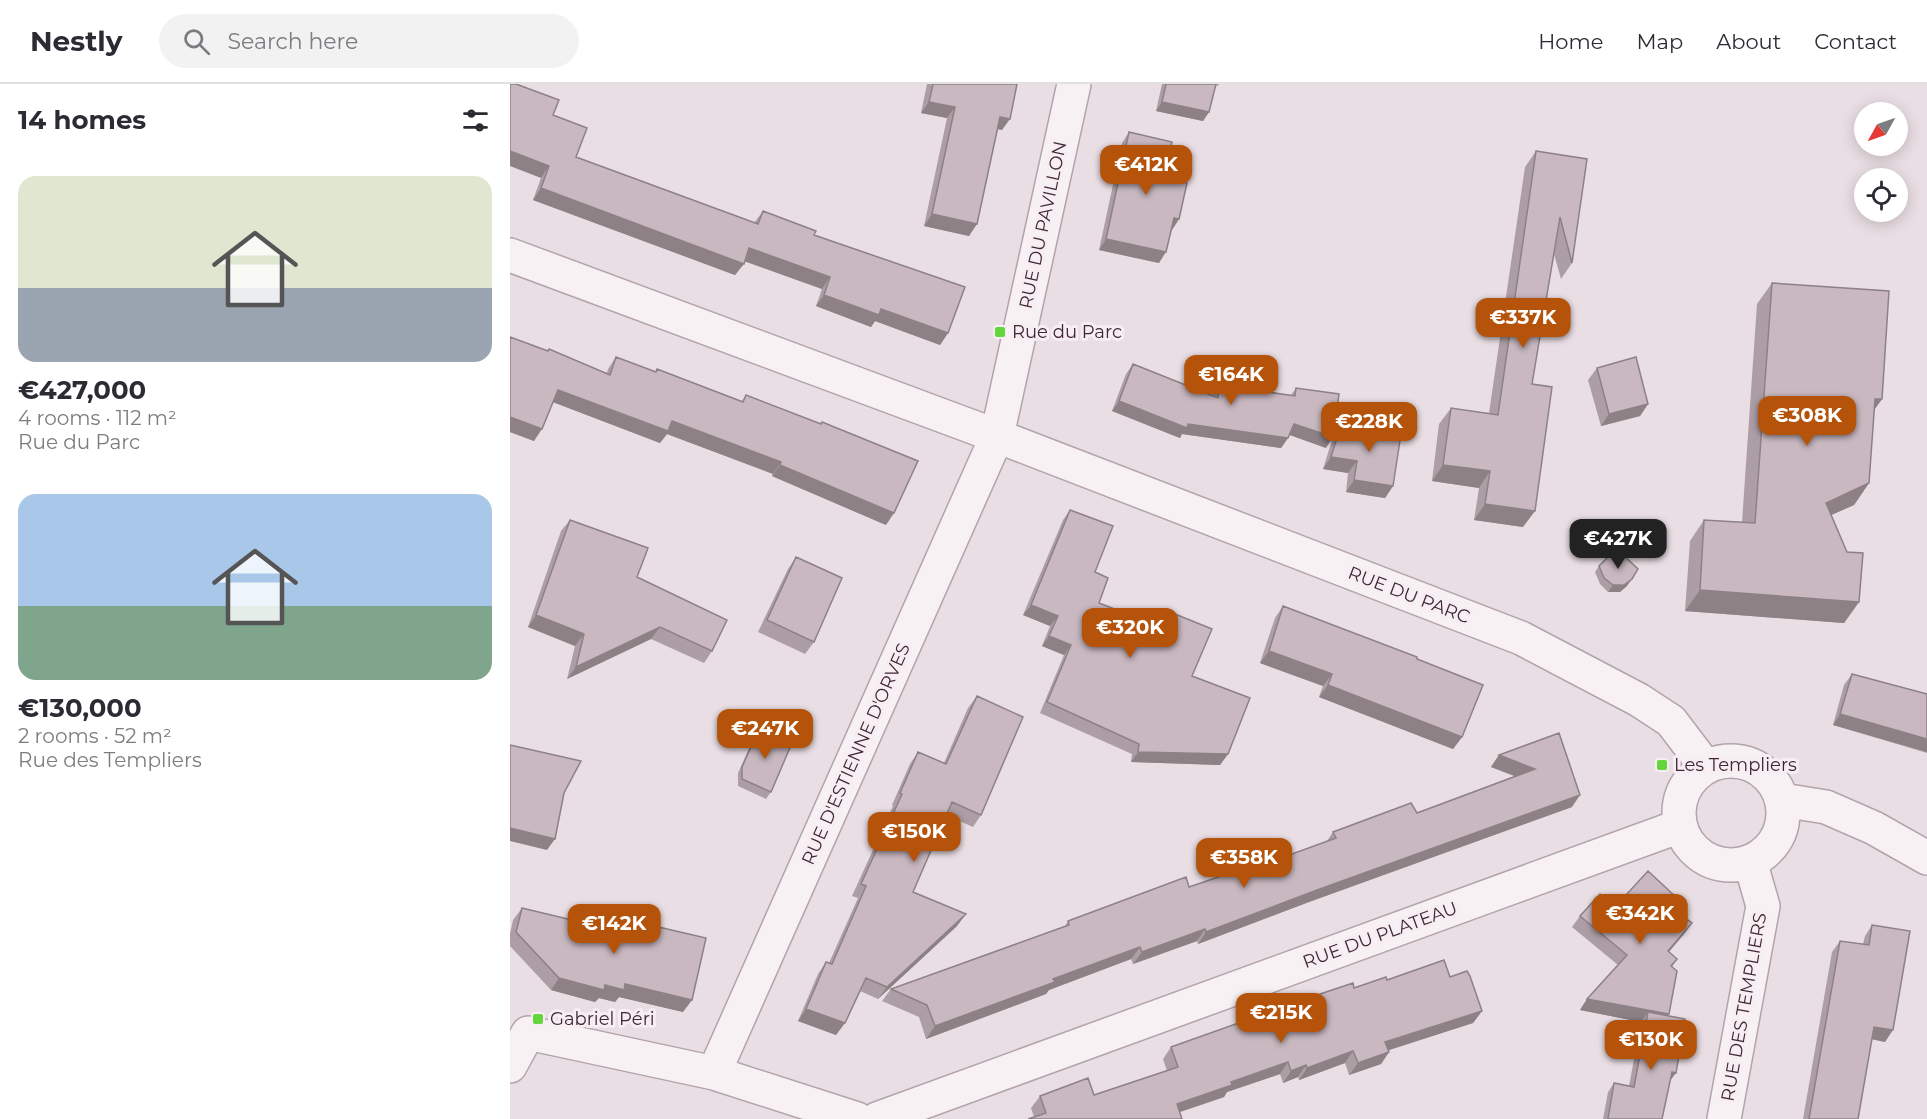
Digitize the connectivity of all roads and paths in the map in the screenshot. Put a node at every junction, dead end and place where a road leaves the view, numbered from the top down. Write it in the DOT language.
graph roads {
  1 [pos="1074,84"];
  2 [pos="510,255"];
  3 [pos="997,435"];
  4 [pos="1706,767"];
  5 [pos="1782,800"];
  6 [pos="1680,826"];
  7 [pos="1927,858"];
  8 [pos="1750,861"];
  9 [pos="510,1066"];
  10 [pos="714,1073"];
  11 [pos="857,1119"];
  12 [pos="877,1119"];
  13 [pos="1724,1119"];
  1 -- 3 [label="street, RUE DU PAVILLON"];
  2 -- 3 [label="street, RUE DU PARC"];
  3 -- 4 [label="street, RUE DU PARC"];
  3 -- 10 [label="street, RUE D'ESTIENNE D'ORVES"];
  4 -- 5 [label="street"];
  4 -- 6 [label="street"];
  5 -- 7 [label="street"];
  5 -- 8 [label="street"];
  6 -- 8 [label="street"];
  6 -- 12 [label="street, RUE DU PLATEAU"];
  8 -- 13 [label="street, RUE DES TEMPLIERS"];
  9 -- 10 [label="street"];
  10 -- 11 [label="street"];
}
